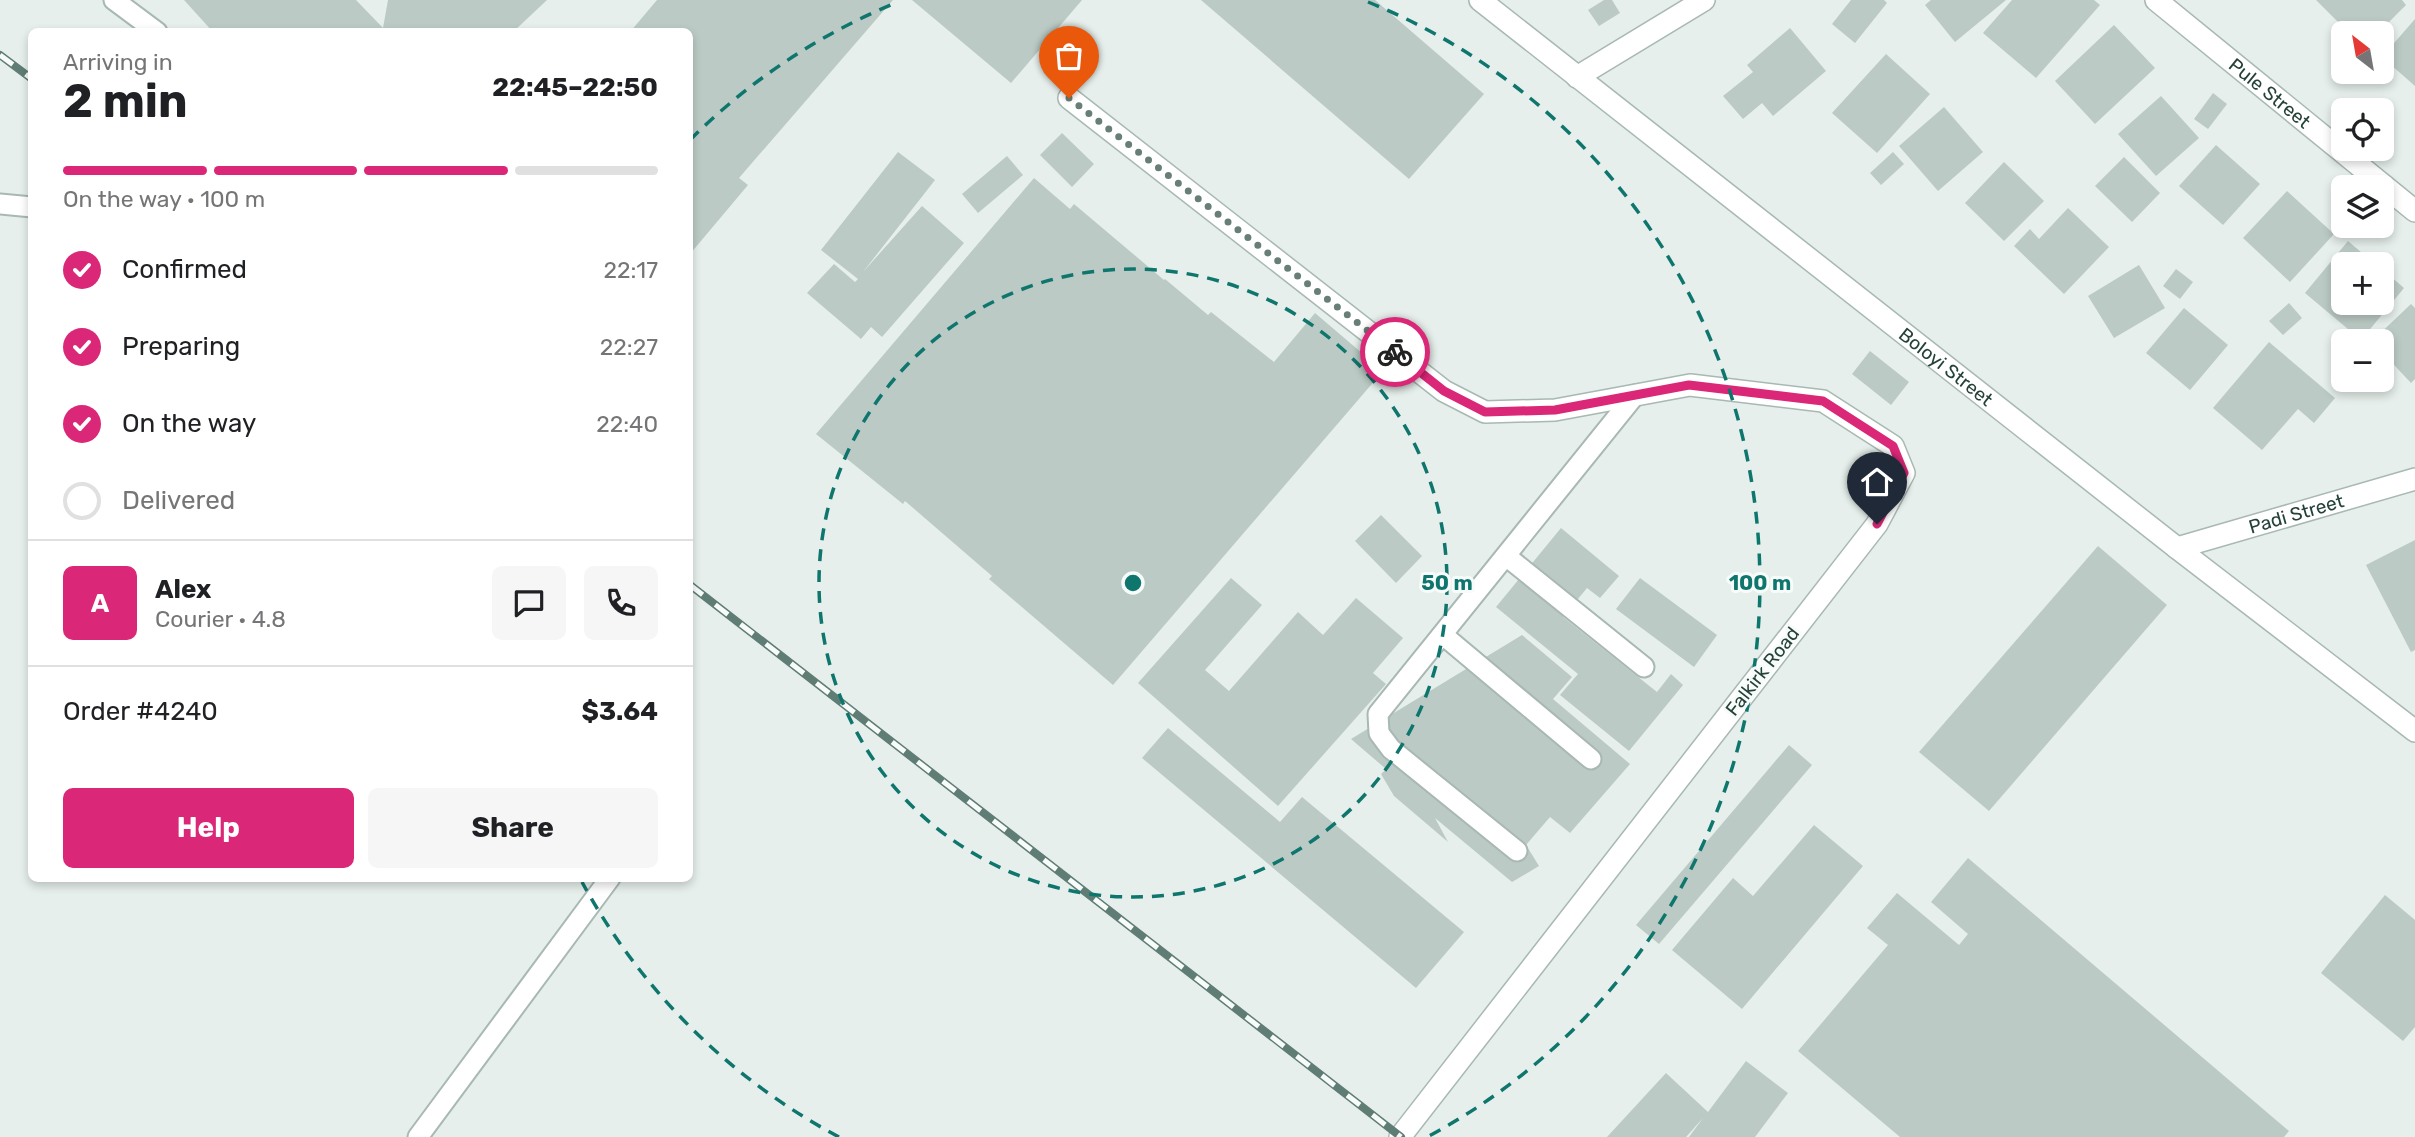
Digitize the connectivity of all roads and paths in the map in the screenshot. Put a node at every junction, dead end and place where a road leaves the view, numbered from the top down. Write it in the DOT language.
graph roads {
  1 [pos="114,0"];
  2 [pos="1480,0"];
  3 [pos="1704,0"];
  4 [pos="2156,0"];
  5 [pos="151,28"];
  6 [pos="1577,76"];
  7 [pos="1069,98"];
  8 [pos="0,204"];
  9 [pos="28,207"];
  10 [pos="2415,211"];
  11 [pos="1635,395"];
  12 [pos="2415,479"];
  13 [pos="2177,548"];
  14 [pos="1506,556"];
  15 [pos="1443,635"];
  16 [pos="1644,667"];
  17 [pos="2415,731"];
  18 [pos="1591,759"];
  19 [pos="1517,851"];
  20 [pos="607,882"];
  21 [pos="418,1137"];
  22 [pos="1400,1137"];
  1 -- 5 [label="lane"];
  2 -- 6 [label="street, Boloyi Street"];
  3 -- 6 [label="street"];
  4 -- 10 [label="street, Pule Street"];
  6 -- 13 [label="street, Boloyi Street"];
  7 -- 11 [label="street, Falkirk Road"];
  8 -- 9 [label="lane"];
  11 -- 14 [label="lane"];
  11 -- 22 [label="street, Falkirk Road"];
  12 -- 13 [label="street, Padi Street"];
  13 -- 17 [label="street, Boloyi Street"];
  14 -- 15 [label="lane"];
  14 -- 16 [label="lane"];
  15 -- 18 [label="lane"];
  15 -- 19 [label="lane"];
  20 -- 21 [label="lane"];
}
